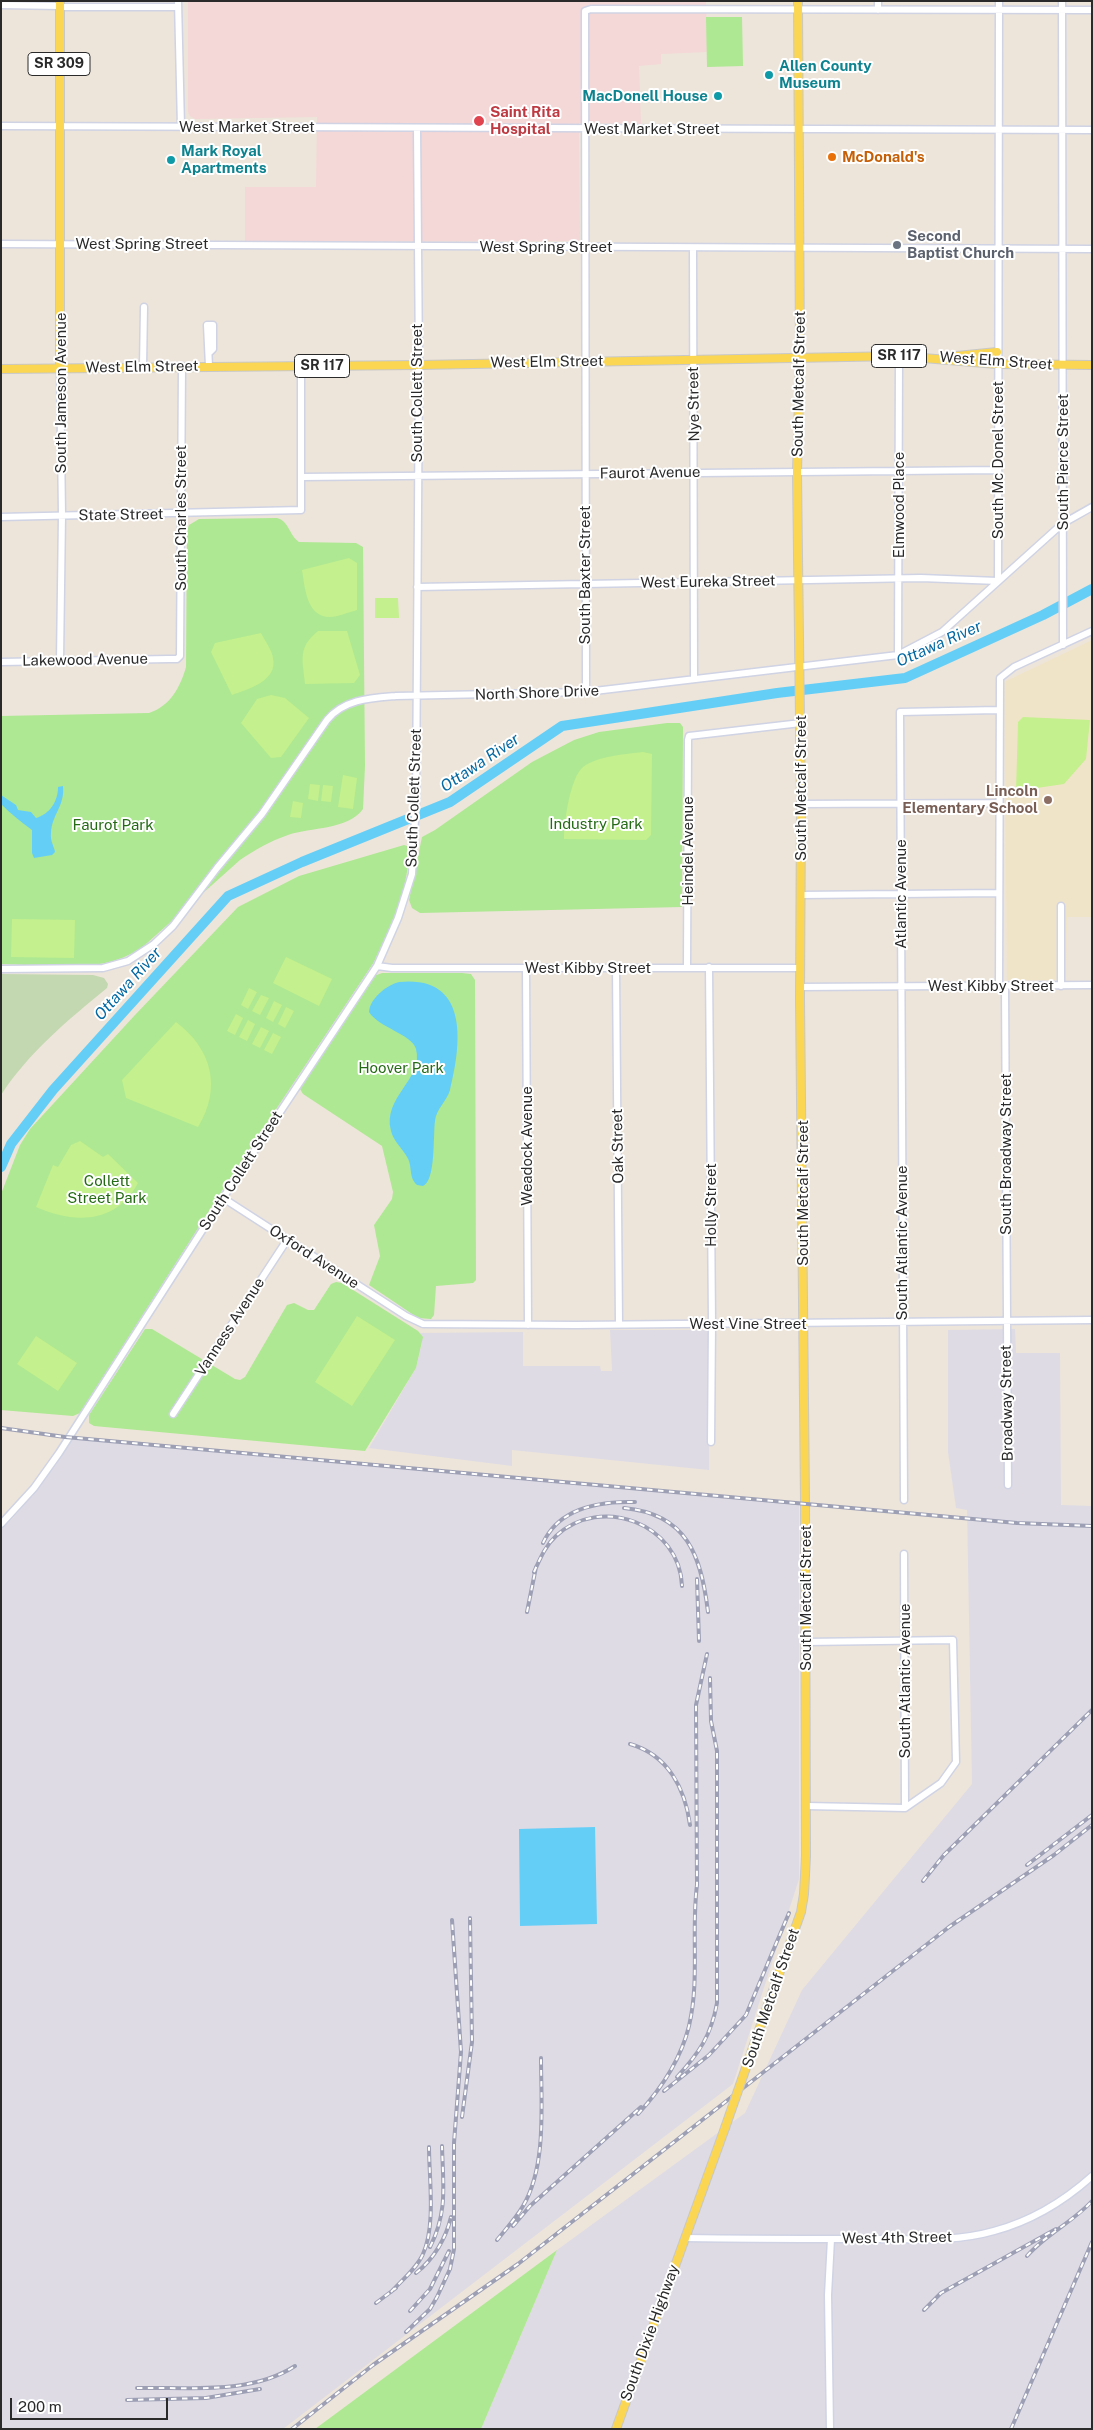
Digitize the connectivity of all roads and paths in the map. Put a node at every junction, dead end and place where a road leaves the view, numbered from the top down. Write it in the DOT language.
graph roads {
  1 [pos="878,1"];
  2 [pos="999,1"];
  3 [pos="1062,1"];
  4 [pos="178,4"];
  5 [pos="1,5"];
  6 [pos="60,5"];
  7 [pos="798,5"];
  8 [pos="878,10"];
  9 [pos="999,10"];
  10 [pos="1062,10"];
  11 [pos="1092,10"];
  12 [pos="1,126"];
  13 [pos="59,126"];
  14 [pos="181,127"];
  15 [pos="417,128"];
  16 [pos="585,128"];
  17 [pos="800,129"];
  18 [pos="999,129"];
  19 [pos="1063,130"];
  20 [pos="1092,130"];
  21 [pos="1,244"];
  22 [pos="60,244"];
  23 [pos="417,246"];
  24 [pos="584,248"];
  25 [pos="800,248"];
  26 [pos="693,249"];
  27 [pos="999,249"];
  28 [pos="1064,249"];
  29 [pos="1092,249"];
  30 [pos="144,307"];
  31 [pos="210,352"];
  32 [pos="997,352"];
  33 [pos="899,356"];
  34 [pos="942,358"];
  35 [pos="800,359"];
  36 [pos="693,360"];
  37 [pos="584,361"];
  38 [pos="997,364"];
  39 [pos="418,365"];
  40 [pos="1063,365"];
  41 [pos="1092,365"];
  42 [pos="182,366"];
  43 [pos="209,366"];
  44 [pos="301,366"];
  45 [pos="143,367"];
  46 [pos="60,368"];
  47 [pos="1,369"];
  48 [pos="899,470"];
  49 [pos="998,470"];
  50 [pos="694,472"];
  51 [pos="797,472"];
  52 [pos="585,474"];
  53 [pos="417,476"];
  54 [pos="302,477"];
  55 [pos="1092,507"];
  56 [pos="182,514"];
  57 [pos="62,515"];
  58 [pos="1,517"];
  59 [pos="1062,524"];
  60 [pos="899,579"];
  61 [pos="799,581"];
  62 [pos="998,581"];
  63 [pos="693,582"];
  64 [pos="586,585"];
  65 [pos="417,587"];
  66 [pos="1092,631"];
  67 [pos="1063,645"];
  68 [pos="898,655"];
  69 [pos="169,659"];
  70 [pos="60,660"];
  71 [pos="1,662"];
  72 [pos="800,666"];
  73 [pos="694,679"];
  74 [pos="586,692"];
  75 [pos="416,697"];
  76 [pos="998,710"];
  77 [pos="801,723"];
  78 [pos="999,803"];
  79 [pos="802,804"];
  80 [pos="900,804"];
  81 [pos="999,893"];
  82 [pos="901,894"];
  83 [pos="801,895"];
  84 [pos="1060,906"];
  85 [pos="377,966"];
  86 [pos="687,967"];
  87 [pos="709,967"];
  88 [pos="526,968"];
  89 [pos="616,968"];
  90 [pos="800,968"];
  91 [pos="1,969"];
  92 [pos="1092,985"];
  93 [pos="901,986"];
  94 [pos="1002,986"];
  95 [pos="1061,986"];
  96 [pos="800,987"];
  97 [pos="223,1198"];
  98 [pos="287,1240"];
  99 [pos="406,1316"];
  100 [pos="1092,1320"];
  101 [pos="1007,1321"];
  102 [pos="903,1322"];
  103 [pos="804,1323"];
  104 [pos="619,1324"];
  105 [pos="712,1324"];
  106 [pos="528,1325"];
  107 [pos="173,1414"];
  108 [pos="710,1442"];
  109 [pos="1008,1485"];
  110 [pos="904,1500"];
  111 [pos="1,1524"];
  112 [pos="904,1554"];
  113 [pos="904,1641"];
  114 [pos="806,1642"];
  115 [pos="806,1806"];
  116 [pos="905,1808"];
  117 [pos="1092,2176"];
  118 [pos="686,2238"];
  119 [pos="831,2239"];
  120 [pos="616,2429"];
  121 [pos="830,2429"];
  1 -- 8 [label="street"];
  2 -- 9 [label="street, South Mc Donel Street"];
  3 -- 10 [label="street, South Pierce Street"];
  4 -- 6 [label="street"];
  4 -- 14 [label="street"];
  5 -- 6 [label="street"];
  6 -- 13 [label="main road, SR 309"];
  7 -- 8 [label="street"];
  7 -- 16 [label="street, South Baxter Street"];
  7 -- 17 [label="main road, South Metcalf Street"];
  8 -- 9 [label="street"];
  9 -- 10 [label="street"];
  9 -- 18 [label="street, South Mc Donel Street"];
  10 -- 11 [label="street"];
  10 -- 19 [label="street, South Pierce Street"];
  12 -- 13 [label="street, West Market Street"];
  13 -- 14 [label="street, West Market Street"];
  13 -- 22 [label="main road, South Jameson Avenue / SR 309"];
  14 -- 15 [label="street, West Market Street"];
  15 -- 16 [label="street, West Market Street"];
  15 -- 23 [label="street, South Collett Street"];
  16 -- 17 [label="street, West Market Street"];
  16 -- 24 [label="street, South Baxter Street"];
  17 -- 18 [label="street, West Market Street"];
  17 -- 25 [label="main road, South Metcalf Street"];
  18 -- 19 [label="street, West Market Street"];
  18 -- 27 [label="street, South Mc Donel Street"];
  19 -- 20 [label="street, West Market Street"];
  19 -- 28 [label="street, South Pierce Street"];
  21 -- 22 [label="street, West Spring Street"];
  22 -- 23 [label="street, West Spring Street"];
  22 -- 46 [label="main road, South Jameson Avenue / SR 309"];
  23 -- 24 [label="street, West Spring Street"];
  23 -- 39 [label="street, South Collett Street"];
  24 -- 26 [label="street, West Spring Street"];
  24 -- 37 [label="street, South Baxter Street"];
  25 -- 26 [label="street, West Spring Street"];
  25 -- 27 [label="street, West Spring Street"];
  25 -- 35 [label="main road, South Metcalf Street"];
  26 -- 36 [label="street, Nye Street"];
  27 -- 28 [label="street, West Spring Street"];
  27 -- 32 [label="street, South Mc Donel Street"];
  28 -- 29 [label="street, West Spring Street"];
  28 -- 40 [label="street, South Pierce Street"];
  30 -- 45 [label="street"];
  31 -- 43 [label="street"];
  32 -- 34 [label="main road"];
  32 -- 38 [label="street, South Mc Donel Street"];
  33 -- 34 [label="main road, West Elm Street / SR 117"];
  33 -- 35 [label="main road, West Elm Street / SR 117"];
  33 -- 48 [label="street, Elmwood Place"];
  34 -- 38 [label="main road, West Elm Street / SR 117"];
  35 -- 36 [label="main road, West Elm Street / SR 117"];
  35 -- 51 [label="main road, South Metcalf Street"];
  36 -- 37 [label="main road, West Elm Street / SR 117"];
  36 -- 50 [label="street, Nye Street"];
  37 -- 39 [label="main road, West Elm Street / SR 117"];
  37 -- 52 [label="street, South Baxter Street"];
  38 -- 40 [label="main road, West Elm Street / SR 117"];
  38 -- 49 [label="street, South Mc Donel Street"];
  39 -- 44 [label="main road, West Elm Street / SR 117"];
  39 -- 53 [label="street, South Collett Street"];
  40 -- 41 [label="main road, West Elm Street / SR 117"];
  40 -- 59 [label="street, South Pierce Street"];
  42 -- 43 [label="main road, West Elm Street / SR 117"];
  42 -- 45 [label="main road, West Elm Street / SR 117"];
  42 -- 56 [label="street, South Charles Street"];
  43 -- 44 [label="main road, West Elm Street / SR 117"];
  44 -- 54 [label="street"];
  45 -- 46 [label="main road, West Elm Street / SR 117"];
  46 -- 47 [label="main road, West Elm Street / SR 117"];
  46 -- 57 [label="street, South Jameson Avenue"];
  48 -- 49 [label="street, Faurot Avenue"];
  48 -- 51 [label="street, Faurot Avenue"];
  48 -- 60 [label="street, Elmwood Place"];
  49 -- 62 [label="street, South Mc Donel Street"];
  50 -- 51 [label="street, Faurot Avenue"];
  50 -- 52 [label="street, Faurot Avenue"];
  50 -- 63 [label="street, Nye Street"];
  51 -- 61 [label="main road, South Metcalf Street"];
  52 -- 53 [label="street, Faurot Avenue"];
  52 -- 64 [label="street, South Baxter Street"];
  53 -- 54 [label="street, Faurot Avenue"];
  53 -- 65 [label="street, South Collett Street"];
  54 -- 56 [label="street, State Street"];
  55 -- 59 [label="street, North Shore Drive"];
  56 -- 57 [label="street, State Street"];
  56 -- 69 [label="street, South Charles Street"];
  57 -- 58 [label="street, State Street"];
  57 -- 70 [label="street, South Jameson Avenue"];
  59 -- 62 [label="street, North Shore Drive"];
  59 -- 67 [label="street, South Pierce Street"];
  60 -- 61 [label="street, West Eureka Street"];
  60 -- 62 [label="street, West Eureka Street"];
  60 -- 68 [label="street, Elmwood Place"];
  61 -- 63 [label="street, West Eureka Street"];
  61 -- 72 [label="main road, South Metcalf Street"];
  62 -- 68 [label="street, North Shore Drive"];
  63 -- 64 [label="street, West Eureka Street"];
  63 -- 73 [label="street, Nye Street"];
  64 -- 65 [label="street, West Eureka Street"];
  64 -- 74 [label="street, South Baxter Street"];
  65 -- 75 [label="street, South Collett Street"];
  66 -- 67 [label="street"];
  67 -- 76 [label="street"];
  68 -- 72 [label="street, North Shore Drive"];
  69 -- 70 [label="street, Lakewood Avenue"];
  70 -- 71 [label="street, Lakewood Avenue"];
  72 -- 73 [label="street, North Shore Drive"];
  72 -- 77 [label="main road, South Metcalf Street"];
  73 -- 74 [label="street, North Shore Drive"];
  74 -- 75 [label="street, North Shore Drive"];
  75 -- 85 [label="street, South Collett Street"];
  75 -- 91 [label="street, North Shore Drive"];
  76 -- 78 [label="street"];
  76 -- 80 [label="street, Atlantic Avenue"];
  77 -- 79 [label="main road, South Metcalf Street"];
  77 -- 86 [label="street, Heindel Avenue"];
  78 -- 80 [label="street"];
  78 -- 81 [label="street"];
  79 -- 80 [label="street"];
  79 -- 83 [label="main road, South Metcalf Street"];
  80 -- 82 [label="street, Atlantic Avenue"];
  81 -- 82 [label="street"];
  81 -- 94 [label="street"];
  82 -- 83 [label="street"];
  82 -- 93 [label="street, Atlantic Avenue"];
  83 -- 90 [label="main road, South Metcalf Street"];
  84 -- 95 [label="street"];
  85 -- 88 [label="street, West Kibby Street"];
  85 -- 97 [label="street, South Collett Street"];
  86 -- 87 [label="street, West Kibby Street"];
  86 -- 89 [label="street, West Kibby Street"];
  87 -- 90 [label="street, West Kibby Street"];
  87 -- 105 [label="street, Holly Street"];
  88 -- 89 [label="street, West Kibby Street"];
  88 -- 106 [label="street, Weadock Avenue"];
  89 -- 104 [label="street, Oak Street"];
  90 -- 96 [label="main road, South Metcalf Street"];
  92 -- 95 [label="street, West Kibby Street"];
  93 -- 94 [label="street, West Kibby Street"];
  93 -- 96 [label="street, West Kibby Street"];
  93 -- 102 [label="street, South Atlantic Avenue"];
  94 -- 95 [label="street, West Kibby Street"];
  94 -- 101 [label="street, South Broadway Street"];
  96 -- 103 [label="main road, South Metcalf Street"];
  97 -- 98 [label="street, Oxford Avenue"];
  97 -- 111 [label="street, South Collett Street"];
  98 -- 99 [label="street, Oxford Avenue"];
  98 -- 107 [label="street, Vanness Avenue"];
  99 -- 106 [label="street, West Vine Street"];
  100 -- 101 [label="street, West Vine Street"];
  101 -- 102 [label="street, West Vine Street"];
  101 -- 109 [label="street, Broadway Street"];
  102 -- 103 [label="street, West Vine Street"];
  102 -- 110 [label="street, South Atlantic Avenue"];
  103 -- 105 [label="street, West Vine Street"];
  103 -- 114 [label="main road, South Metcalf Street"];
  104 -- 105 [label="street, West Vine Street"];
  104 -- 106 [label="street, West Vine Street"];
  105 -- 108 [label="street, Holly Street"];
  112 -- 113 [label="street, South Atlantic Avenue"];
  113 -- 114 [label="street"];
  113 -- 116 [label="street, South Atlantic Avenue"];
  113 -- 116 [label="street"];
  114 -- 115 [label="main road, South Metcalf Street"];
  115 -- 116 [label="street"];
  115 -- 118 [label="main road, South Metcalf Street, bridge"];
  117 -- 119 [label="street, West 4th Street"];
  118 -- 119 [label="street, West 4th Street"];
  118 -- 120 [label="main road, South Dixie Highway"];
  119 -- 121 [label="street"];
}
